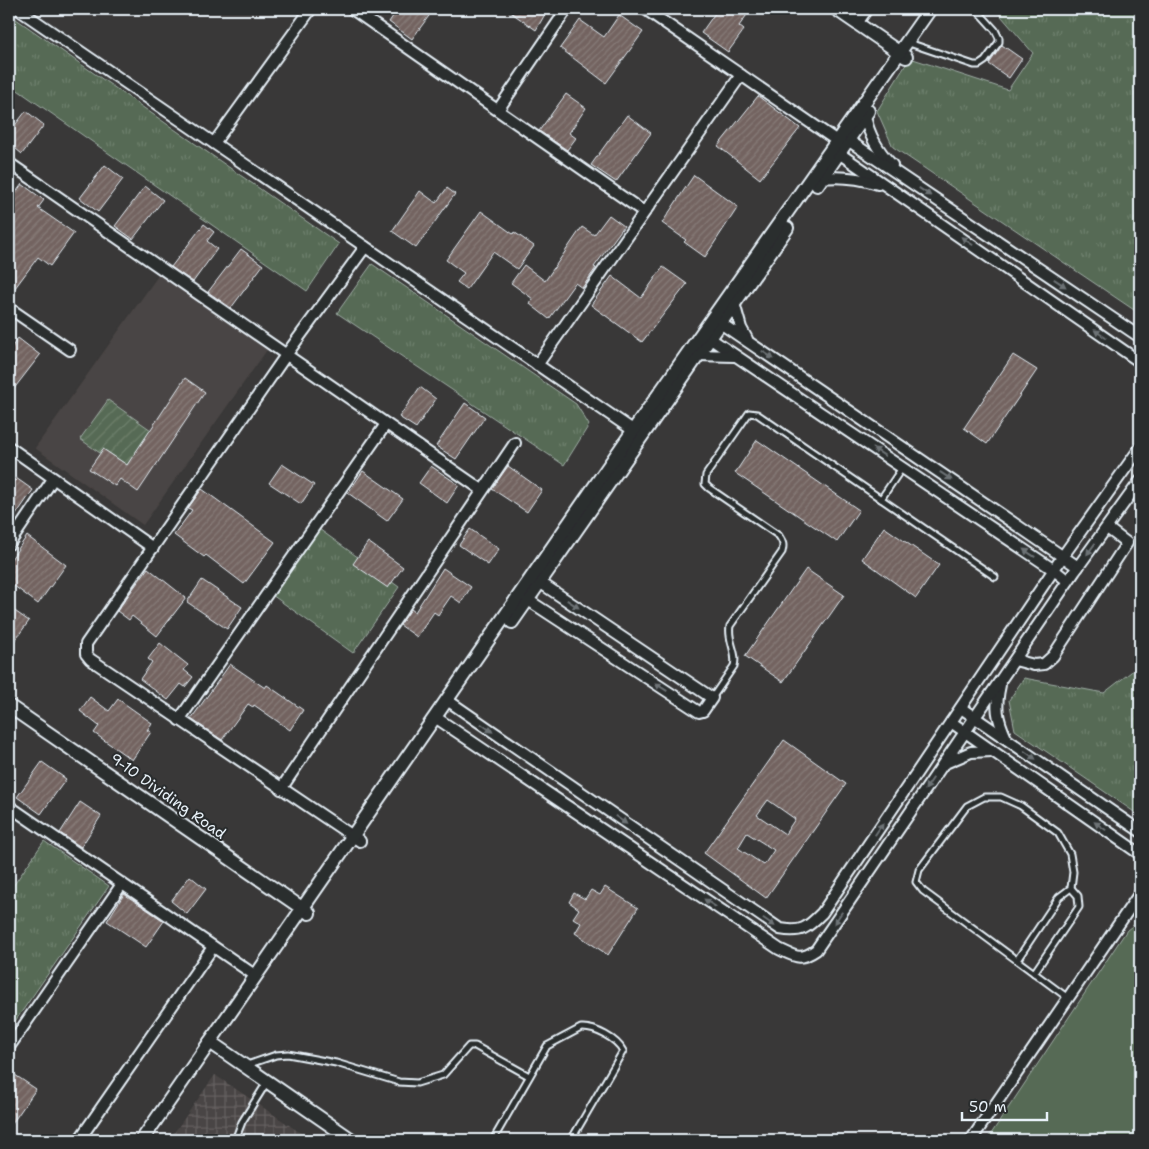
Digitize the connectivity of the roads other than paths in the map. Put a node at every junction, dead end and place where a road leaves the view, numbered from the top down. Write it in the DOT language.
graph roads {
  1 [pos="18,9"];
  2 [pos="311,9"];
  3 [pos="352,9"];
  4 [pos="568,9"];
  5 [pos="645,9"];
  6 [pos="836,9"];
  7 [pos="867,9"];
  8 [pos="930,9"];
  9 [pos="940,9"];
  10 [pos="976,9"];
  11 [pos="857,23"];
  12 [pos="906,49"];
  13 [pos="741,75"];
  14 [pos="498,110"];
  15 [pos="865,116"];
  16 [pos="214,144"];
  17 [pos="840,144"];
  18 [pos="9,163"];
  19 [pos="903,177"];
  20 [pos="822,178"];
  21 [pos="890,188"];
  22 [pos="644,212"];
  23 [pos="365,247"];
  24 [pos="734,303"];
  25 [pos="9,308"];
  26 [pos="717,320"];
  27 [pos="706,336"];
  28 [pos="1140,337"];
  29 [pos="749,342"];
  30 [pos="70,350"];
  31 [pos="286,355"];
  32 [pos="698,355"];
  33 [pos="735,356"];
  34 [pos="1140,362"];
  35 [pos="537,365"];
  36 [pos="386,424"];
  37 [pos="637,434"];
  38 [pos="515,442"];
  39 [pos="9,447"];
  40 [pos="1140,448"];
  41 [pos="902,468"];
  42 [pos="53,479"];
  43 [pos="1140,481"];
  44 [pos="482,490"];
  45 [pos="881,499"];
  46 [pos="1107,528"];
  47 [pos="9,544"];
  48 [pos="153,548"];
  49 [pos="1063,556"];
  50 [pos="1078,567"];
  51 [pos="1054,570"];
  52 [pos="995,577"];
  53 [pos="536,579"];
  54 [pos="1068,581"];
  55 [pos="524,597"];
  56 [pos="1015,660"];
  57 [pos="1001,679"];
  58 [pos="712,698"];
  59 [pos="450,703"];
  60 [pos="9,706"];
  61 [pos="961,708"];
  62 [pos="975,717"];
  63 [pos="179,720"];
  64 [pos="438,720"];
  65 [pos="951,722"];
  66 [pos="965,732"];
  67 [pos="1007,739"];
  68 [pos="992,751"];
  69 [pos="942,765"];
  70 [pos="281,789"];
  71 [pos="9,806"];
  72 [pos="1140,832"];
  73 [pos="356,839"];
  74 [pos="1140,854"];
  75 [pos="122,884"];
  76 [pos="1071,888"];
  77 [pos="1140,893"];
  78 [pos="306,911"];
  79 [pos="214,947"];
  80 [pos="1017,960"];
  81 [pos="1034,973"];
  82 [pos="256,976"];
  83 [pos="1068,998"];
  84 [pos="213,1045"];
  85 [pos="9,1047"];
  86 [pos="244,1066"];
  87 [pos="529,1076"];
  88 [pos="268,1082"];
  89 [pos="79,1140"];
  90 [pos="142,1140"];
  91 [pos="152,1140"];
  92 [pos="235,1140"];
  93 [pos="352,1140"];
  94 [pos="493,1140"];
  95 [pos="571,1140"];
  96 [pos="971,1140"];
  1 -- 16 [label="street"];
  2 -- 16 [label="street"];
  3 -- 14 [label="street"];
  4 -- 14 [label="street"];
  5 -- 13 [label="street"];
  6 -- 11 [label="street"];
  7 -- 11 [label="street"];
  8 -- 12 [label="street"];
  9 -- 12 [label="street"];
  10 -- 12 [label="lane"];
  11 -- 12 [label="street"];
  12 -- 15 [label="street"];
  12 -- 17 [label="street"];
  13 -- 17 [label="street"];
  13 -- 22 [label="street"];
  14 -- 22 [label="street"];
  15 -- 17 [label="street"];
  15 -- 19 [label="street"];
  16 -- 23 [label="street"];
  17 -- 19 [label="street"];
  17 -- 20 [label="street"];
  17 -- 21 [label="street"];
  17 -- 26 [label="street"];
  18 -- 31 [label="street"];
  19 -- 28 [label="street, one-way"];
  20 -- 21 [label="street"];
  20 -- 24 [label="street"];
  34 -- 21 [label="street, one-way"];
  22 -- 35 [label="street"];
  23 -- 31 [label="street"];
  23 -- 35 [label="street"];
  24 -- 26 [label="street"];
  24 -- 29 [label="street"];
  25 -- 30 [label="street"];
  26 -- 27 [label="street"];
  26 -- 29 [label="street"];
  27 -- 32 [label="street"];
  27 -- 33 [label="street"];
  27 -- 37 [label="street"];
  29 -- 49 [label="street, one-way"];
  31 -- 36 [label="street"];
  31 -- 48 [label="street"];
  32 -- 33 [label="street"];
  32 -- 37 [label="street"];
  41 -- 33 [label="street, one-way"];
  35 -- 37 [label="street"];
  36 -- 44 [label="street"];
  36 -- 63 [label="street"];
  37 -- 53 [label="street"];
  38 -- 44 [label="street"];
  39 -- 42 [label="street"];
  40 -- 49 [label="street"];
  41 -- 45 [label="lane"];
  51 -- 41 [label="street, one-way"];
  42 -- 47 [label="street"];
  42 -- 48 [label="street"];
  43 -- 46 [label="street"];
  44 -- 70 [label="street"];
  45 -- 52 [label="lane"];
  45 -- 58 [label="lane"];
  46 -- 50 [label="street, one-way"];
  46 -- 56 [label="street"];
  48 -- 63 [label="street"];
  49 -- 50 [label="street"];
  49 -- 51 [label="street"];
  50 -- 54 [label="street"];
  51 -- 54 [label="street"];
  51 -- 61 [label="street"];
  53 -- 55 [label="street"];
  53 -- 58 [label="street, one-way"];
  54 -- 56 [label="street"];
  58 -- 55 [label="street, one-way"];
  55 -- 59 [label="street"];
  56 -- 57 [label="street"];
  57 -- 62 [label="street"];
  57 -- 67 [label="street"];
  59 -- 64 [label="street"];
  59 -- 65 [label="street, one-way"];
  60 -- 78 [label="street, 9-10 Dividing Road"];
  61 -- 62 [label="street"];
  61 -- 65 [label="street"];
  62 -- 66 [label="street"];
  62 -- 67 [label="street"];
  63 -- 70 [label="street"];
  69 -- 64 [label="street, one-way"];
  64 -- 73 [label="street"];
  65 -- 66 [label="street"];
  66 -- 68 [label="street"];
  66 -- 69 [label="street"];
  67 -- 72 [label="street, one-way"];
  68 -- 69 [label="street"];
  74 -- 68 [label="street, one-way"];
  70 -- 73 [label="street"];
  71 -- 75 [label="street"];
  73 -- 78 [label="street"];
  75 -- 79 [label="street"];
  75 -- 85 [label="street"];
  76 -- 80 [label="lane"];
  76 -- 80 [label="lane"];
  76 -- 81 [label="lane"];
  77 -- 83 [label="street"];
  78 -- 82 [label="street"];
  78 -- 84 [label="street"];
  79 -- 82 [label="street"];
  79 -- 89 [label="street"];
  80 -- 81 [label="lane"];
  81 -- 83 [label="lane"];
  82 -- 84 [label="street"];
  83 -- 96 [label="street"];
  84 -- 86 [label="street"];
  84 -- 90 [label="street"];
  84 -- 91 [label="street"];
  86 -- 87 [label="lane"];
  86 -- 88 [label="street"];
  87 -- 94 [label="lane"];
  87 -- 95 [label="lane"];
  88 -- 92 [label="lane"];
  88 -- 93 [label="street"];
}
